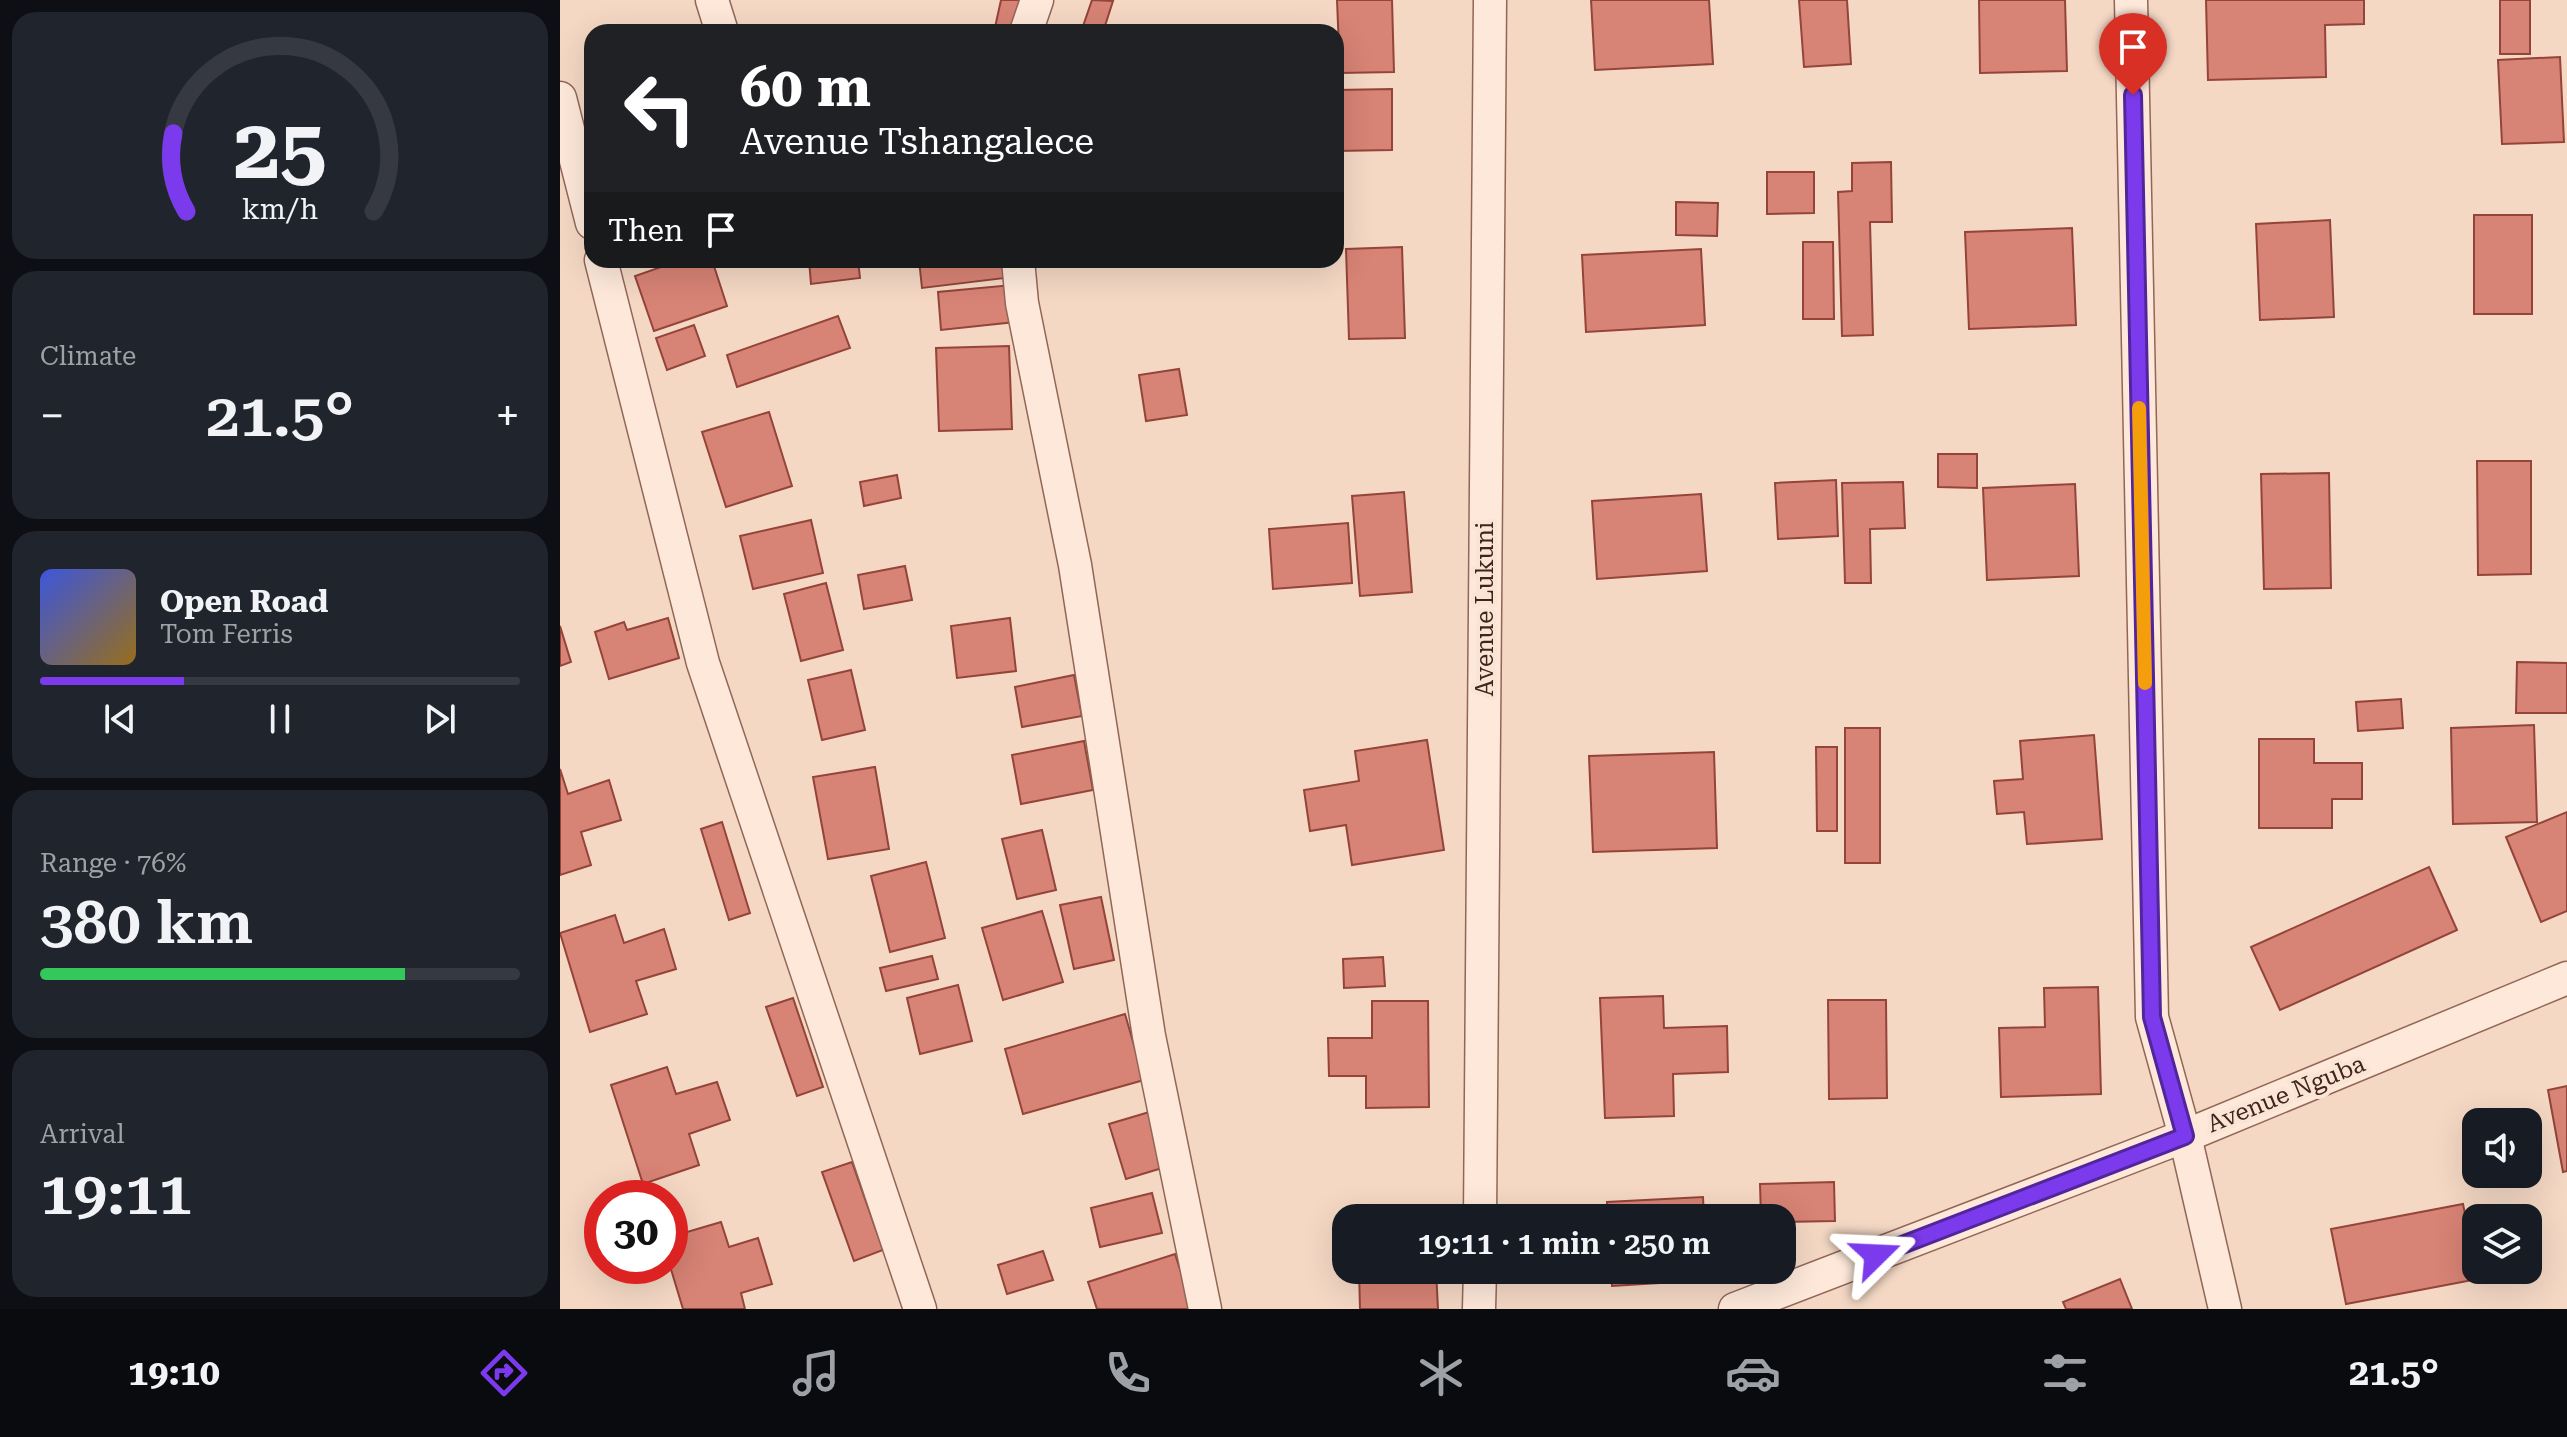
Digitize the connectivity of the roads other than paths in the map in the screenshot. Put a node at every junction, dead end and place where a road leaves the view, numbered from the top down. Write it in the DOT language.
graph roads {
  1 [pos="712,0"];
  2 [pos="1037,0"];
  3 [pos="1490,0"];
  4 [pos="2131,0"];
  5 [pos="720,24"];
  6 [pos="1029,24"];
  7 [pos="560,98"];
  8 [pos="584,188"];
  9 [pos="603,268"];
  10 [pos="1019,268"];
  11 [pos="2567,978"];
  12 [pos="2185,1136"];
  13 [pos="1480,1204"];
  14 [pos="1480,1284"];
  15 [pos="920,1309"];
  16 [pos="1205,1309"];
  17 [pos="1479,1309"];
  18 [pos="1735,1309"];
  19 [pos="2225,1309"];
  1 -- 5 [label="street"];
  2 -- 6 [label="street"];
  3 -- 13 [label="street, Avenue Lukuni"];
  4 -- 12 [label="street"];
  7 -- 8 [label="street"];
  9 -- 15 [label="street"];
  10 -- 16 [label="street"];
  11 -- 12 [label="street, Avenue Nguba"];
  12 -- 18 [label="street, Avenue Nguba"];
  12 -- 19 [label="street"];
  14 -- 17 [label="street"];
}
